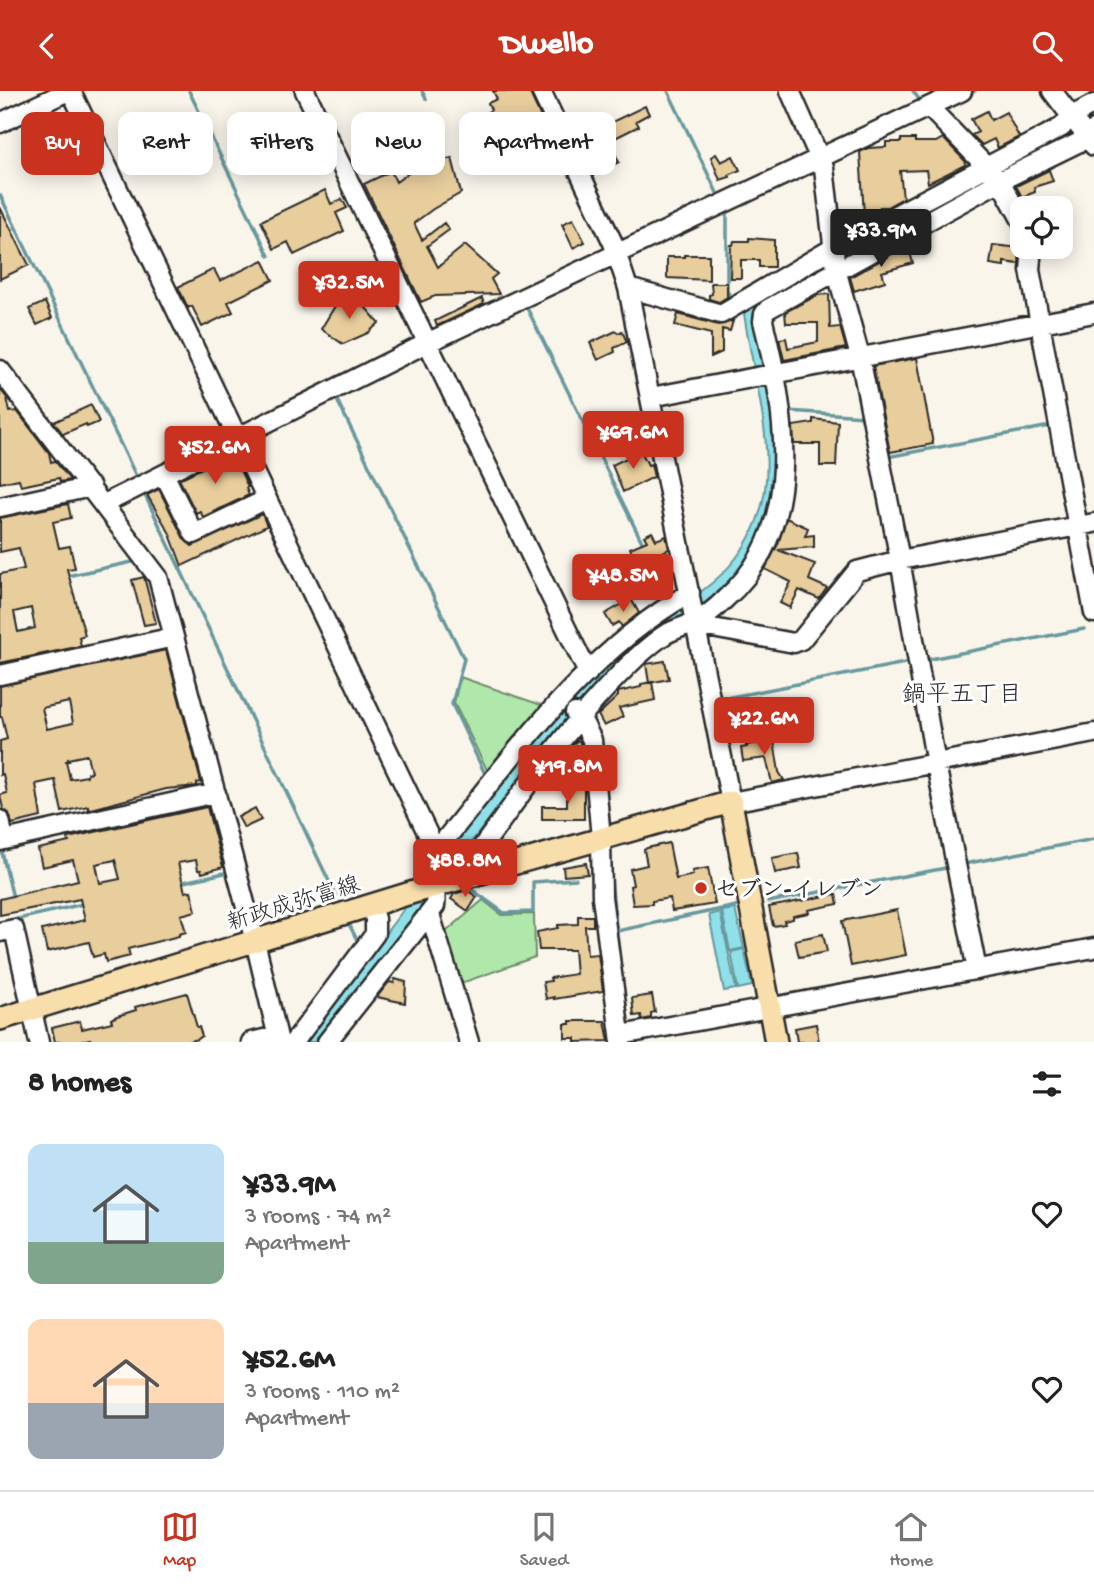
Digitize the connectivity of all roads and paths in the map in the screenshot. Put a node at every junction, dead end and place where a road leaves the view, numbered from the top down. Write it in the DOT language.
graph roads {
  1 [pos="69,91"];
  2 [pos="305,91"];
  3 [pos="541,91"];
  4 [pos="790,91"];
  5 [pos="962,91"];
  6 [pos="1052,91"];
  7 [pos="1094,104"];
  8 [pos="929,107"];
  9 [pos="0,124"];
  10 [pos="1084,131"];
  11 [pos="821,157"];
  12 [pos="993,174"];
  13 [pos="1010,202"];
  14 [pos="617,255"];
  15 [pos="835,259"];
  16 [pos="1031,259"];
  17 [pos="628,288"];
  18 [pos="1094,313"];
  19 [pos="1039,323"];
  20 [pos="427,343"];
  21 [pos="860,357"];
  22 [pos="774,373"];
  23 [pos="3,380"];
  24 [pos="651,397"];
  25 [pos="237,439"];
  26 [pos="165,475"];
  27 [pos="91,487"];
  28 [pos="267,499"];
  29 [pos="104,504"];
  30 [pos="0,507"];
  31 [pos="1086,525"];
  32 [pos="900,560"];
  33 [pos="693,611"];
  34 [pos="1094,613"];
  35 [pos="173,637"];
  36 [pos="588,673"];
  37 [pos="0,675"];
  38 [pos="571,709"];
  39 [pos="1094,733"];
  40 [pos="936,764"];
  41 [pos="216,793"];
  42 [pos="731,802"];
  43 [pos="0,820"];
  44 [pos="600,838"];
  45 [pos="2,840"];
  46 [pos="484,872"];
  47 [pos="438,876"];
  48 [pos="371,906"];
  49 [pos="430,913"];
  50 [pos="0,932"];
  51 [pos="255,941"];
  52 [pos="1094,948"];
  53 [pos="977,969"];
  54 [pos="31,1009"];
  55 [pos="770,1009"];
  56 [pos="0,1019"];
  57 [pos="621,1039"];
  58 [pos="283,1040"];
  59 [pos="40,1042"];
  60 [pos="251,1042"];
  61 [pos="327,1042"];
  62 [pos="468,1042"];
  63 [pos="776,1042"];
  1 -- 9 [label="street"];
  1 -- 25 [label="street"];
  2 -- 20 [label="street"];
  3 -- 14 [label="street"];
  4 -- 11 [label="street"];
  5 -- 8 [label="street"];
  6 -- 10 [label="street"];
  7 -- 10 [label="street"];
  8 -- 11 [label="street"];
  8 -- 12 [label="street"];
  10 -- 12 [label="street"];
  10 -- 12 [label="street"];
  11 -- 14 [label="street"];
  11 -- 15 [label="street"];
  12 -- 13 [label="street"];
  12 -- 15 [label="street"];
  14 -- 17 [label="street"];
  14 -- 20 [label="street"];
  15 -- 17 [label="street"];
  15 -- 21 [label="street"];
  15 -- 22 [label="street"];
  16 -- 19 [label="street"];
  17 -- 24 [label="street"];
  18 -- 19 [label="street"];
  19 -- 21 [label="street"];
  19 -- 31 [label="street"];
  20 -- 25 [label="street"];
  20 -- 36 [label="street"];
  21 -- 22 [label="street"];
  21 -- 32 [label="street"];
  22 -- 24 [label="street"];
  22 -- 33 [label="street"];
  23 -- 27 [label="street"];
  24 -- 33 [label="street"];
  25 -- 26 [label="street"];
  25 -- 28 [label="street"];
  26 -- 28 [label="street"];
  26 -- 29 [label="street"];
  27 -- 29 [label="street"];
  27 -- 30 [label="street"];
  28 -- 47 [label="street"];
  29 -- 35 [label="street"];
  31 -- 32 [label="street"];
  31 -- 34 [label="street"];
  32 -- 33 [label="street"];
  32 -- 40 [label="street"];
  33 -- 36 [label="street"];
  33 -- 38 [label="street"];
  33 -- 42 [label="street"];
  35 -- 37 [label="street"];
  35 -- 41 [label="street"];
  36 -- 38 [label="street"];
  38 -- 44 [label="street"];
  38 -- 46 [label="street"];
  38 -- 47 [label="street"];
  39 -- 40 [label="street"];
  40 -- 42 [label="street"];
  40 -- 53 [label="street"];
  41 -- 45 [label="street"];
  41 -- 51 [label="street"];
  42 -- 44 [label="main road, 新政成弥富線"];
  42 -- 55 [label="main road"];
  43 -- 45 [label="street"];
  44 -- 46 [label="main road, 新政成弥富線"];
  44 -- 57 [label="street"];
  46 -- 47 [label="main road, 新政成弥富線"];
  47 -- 48 [label="main road, 新政成弥富線"];
  47 -- 49 [label="street"];
  48 -- 51 [label="main road, 新政成弥富線"];
  48 -- 58 [label="street"];
  49 -- 61 [label="street"];
  49 -- 62 [label="street"];
  50 -- 54 [label="street"];
  51 -- 54 [label="main road, 新政成弥富線"];
  51 -- 58 [label="street"];
  52 -- 53 [label="street"];
  53 -- 55 [label="street"];
  54 -- 56 [label="main road, 新政成弥富線"];
  54 -- 59 [label="street"];
  55 -- 57 [label="street"];
  55 -- 63 [label="main road"];
  58 -- 60 [label="street"];
}
